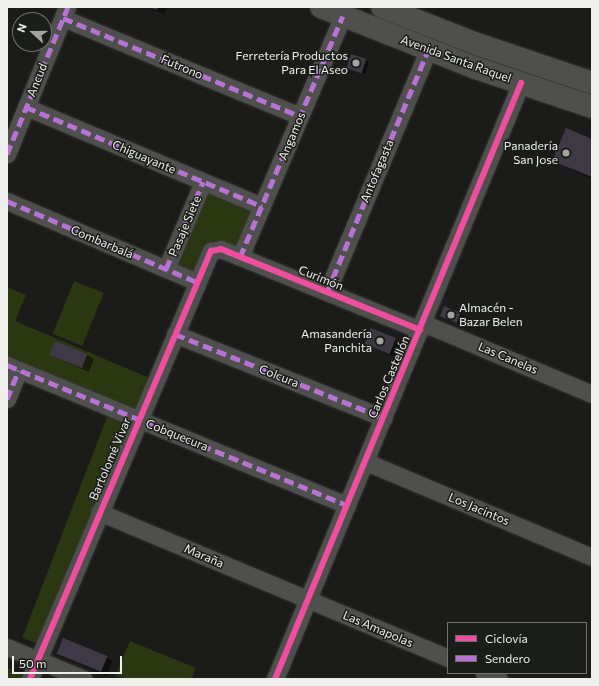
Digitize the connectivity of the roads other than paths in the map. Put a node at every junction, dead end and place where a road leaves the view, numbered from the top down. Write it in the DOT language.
graph roads {
  1 [pos="321,7"];
  2 [pos="382,7"];
  3 [pos="65,12"];
  4 [pos="416,13"];
  5 [pos="343,16"];
  6 [pos="428,50"];
  7 [pos="521,83"];
  8 [pos="592,83"];
  9 [pos="26,107"];
  10 [pos="592,107"];
  11 [pos="300,116"];
  12 [pos="7,154"];
  13 [pos="203,182"];
  14 [pos="7,201"];
  15 [pos="262,206"];
  16 [pos="214,249"];
  17 [pos="240,257"];
  18 [pos="166,269"];
  19 [pos="197,282"];
  20 [pos="327,292"];
  21 [pos="422,326"];
  22 [pos="175,334"];
  23 [pos="13,368"];
  24 [pos="592,394"];
  25 [pos="7,400"];
  26 [pos="384,418"];
  27 [pos="138,419"];
  28 [pos="366,462"];
  29 [pos="347,505"];
  30 [pos="99,512"];
  31 [pos="592,557"];
  32 [pos="308,600"];
  33 [pos="7,647"];
  34 [pos="447,658"];
  35 [pos="38,660"];
  36 [pos="486,674"];
  37 [pos="30,679"];
  38 [pos="84,679"];
  39 [pos="275,679"];
  40 [pos="499,679"];
  1 -- 5 [label="main road, Avenida Santa Raquel"];
  2 -- 4 [label="main road, Avenida Santa Raquel"];
  3 -- 9 [label="street, Ancud"];
  3 -- 11 [label="street, Futrono"];
  4 -- 8 [label="main road, Avenida Santa Raquel"];
  5 -- 6 [label="main road, Avenida Santa Raquel"];
  5 -- 11 [label="street, Angamos"];
  6 -- 7 [label="main road, Avenida Santa Raquel"];
  6 -- 20 [label="street, Antofagasta"];
  7 -- 10 [label="main road, Avenida Santa Raquel"];
  7 -- 21 [label="street, Carlos Castellón"];
  9 -- 12 [label="street, Ancud"];
  9 -- 13 [label="street, Chiguayante"];
  11 -- 15 [label="street, Angamos"];
  13 -- 15 [label="street, Chiguayante"];
  13 -- 18 [label="street, Pasaje Siete"];
  14 -- 18 [label="street, Combarbalá"];
  15 -- 17 [label="street, Angamos"];
  16 -- 17 [label="street, Curimón"];
  16 -- 19 [label="street, Bartolomé Vivar"];
  17 -- 20 [label="street, Curimón"];
  18 -- 19 [label="street, Combarbalá"];
  19 -- 22 [label="street, Bartolomé Vivar"];
  20 -- 21 [label="street, Curimón"];
  21 -- 24 [label="street, Las Canelas"];
  21 -- 26 [label="street, Carlos Castellón"];
  22 -- 26 [label="street, Colcura"];
  22 -- 27 [label="street, Bartolomé Vivar"];
  23 -- 25 [label="street"];
  23 -- 27 [label="street, Cobquecura"];
  26 -- 28 [label="street, Carlos Castellón"];
  27 -- 29 [label="street, Cobquecura"];
  27 -- 30 [label="street, Bartolomé Vivar"];
  28 -- 29 [label="street, Carlos Castellón"];
  28 -- 31 [label="street, Los Jacintos"];
  29 -- 32 [label="street, Carlos Castellón"];
  30 -- 32 [label="street, Maraña"];
  30 -- 35 [label="street, Bartolomé Vivar"];
  32 -- 34 [label="street, Las Amapolas"];
  32 -- 39 [label="street, Carlos Castellón"];
  33 -- 35 [label="street"];
  35 -- 37 [label="street, Bartolomé Vivar"];
  35 -- 38 [label="street"];
  36 -- 40 [label="street"];
}
